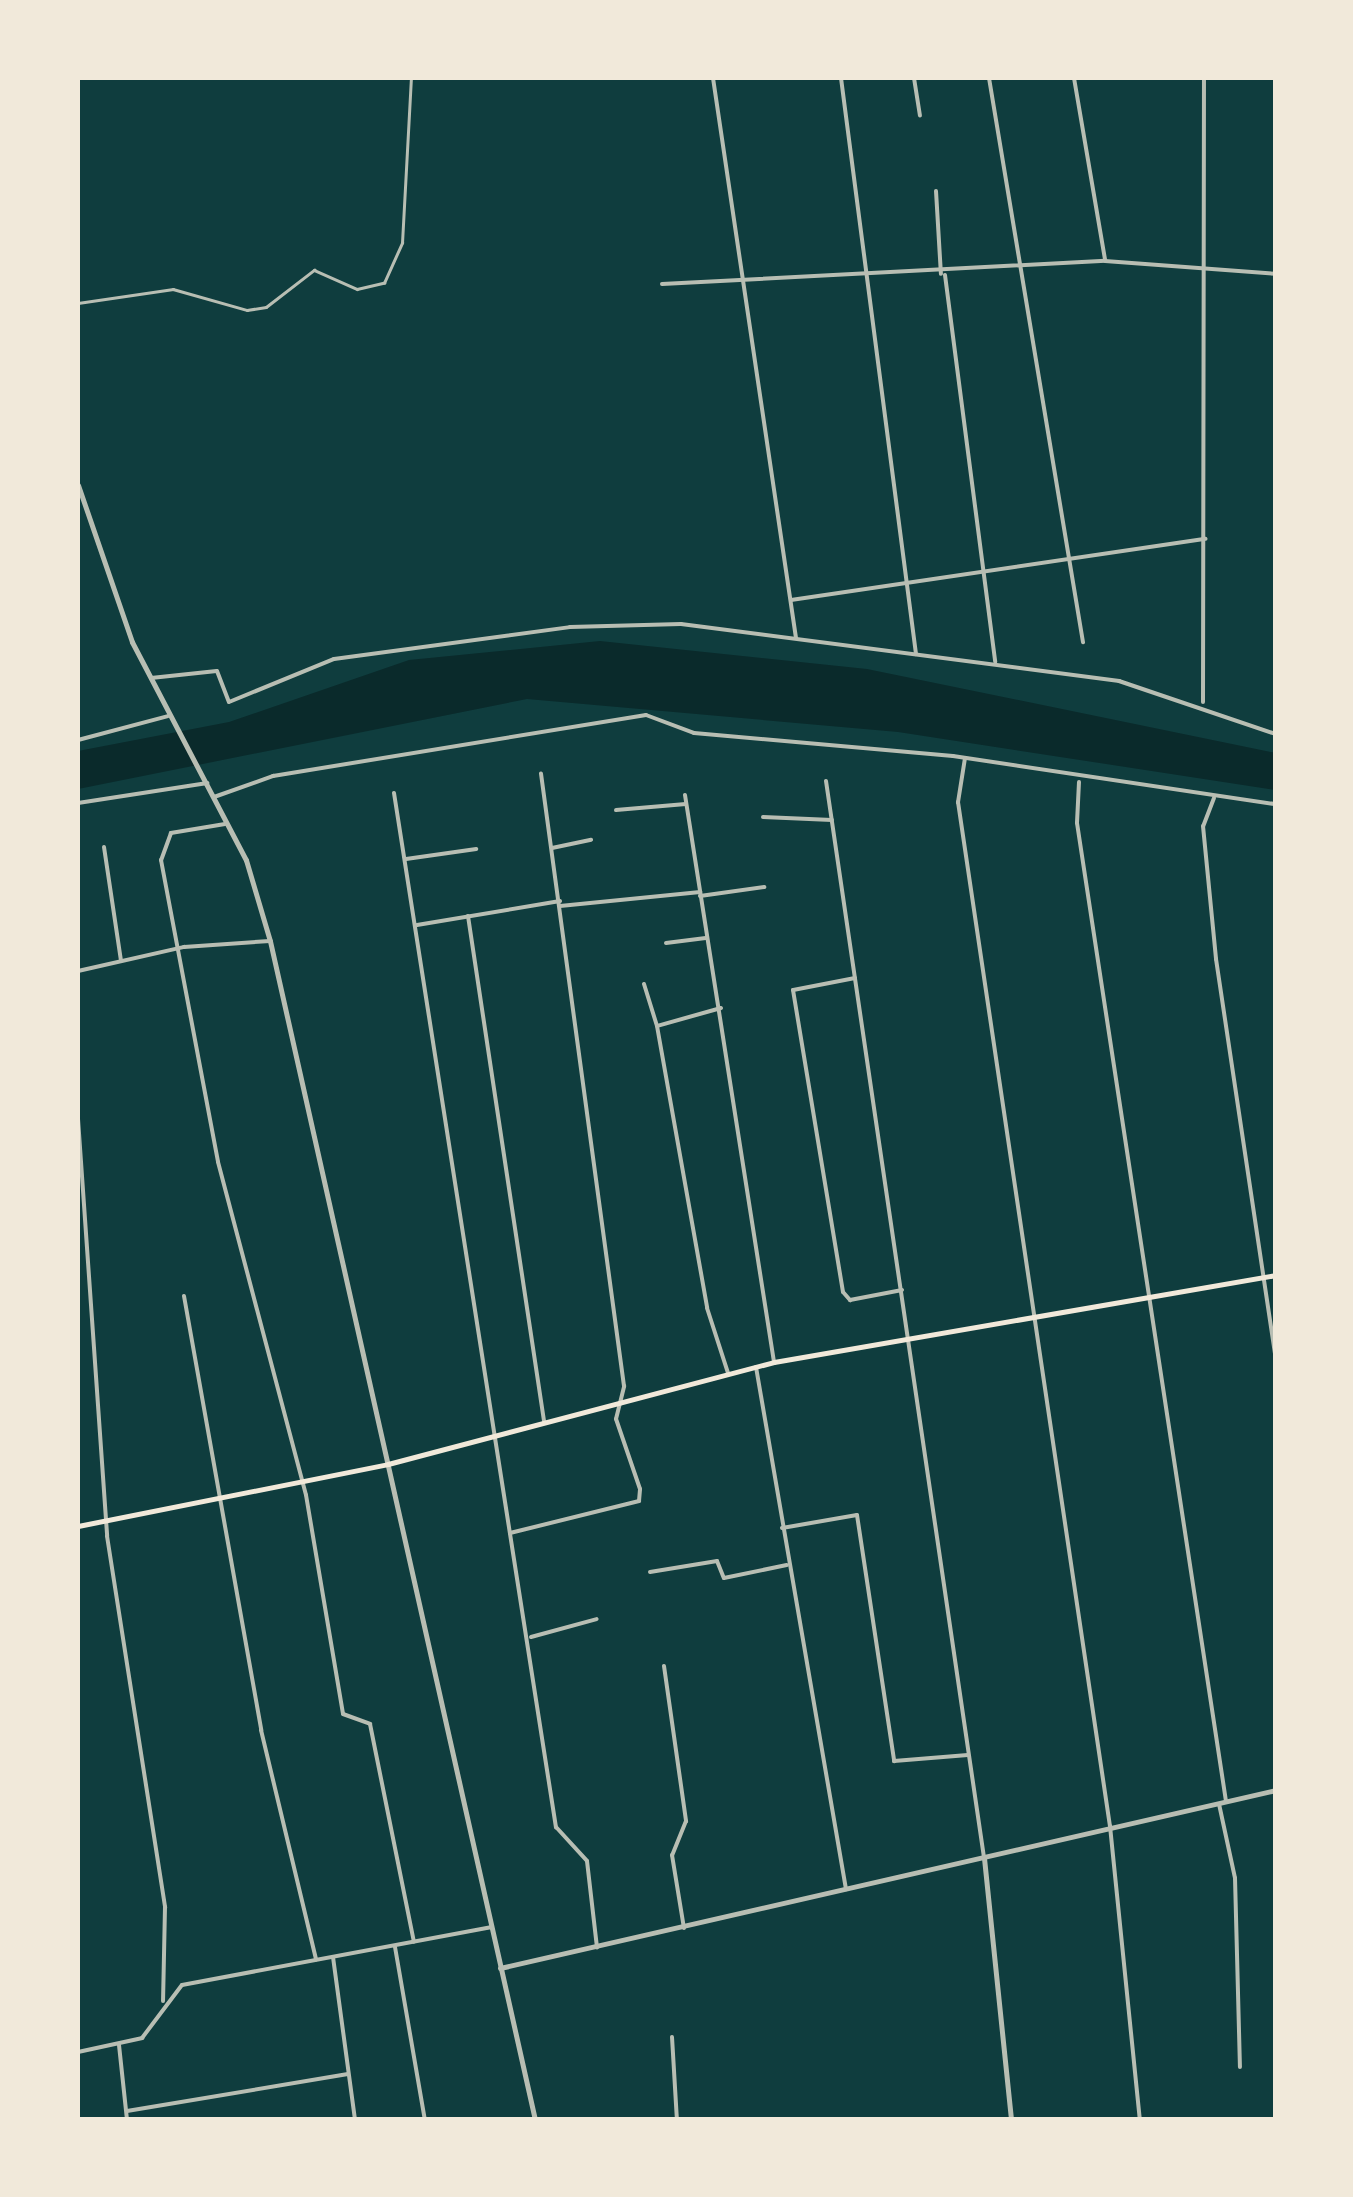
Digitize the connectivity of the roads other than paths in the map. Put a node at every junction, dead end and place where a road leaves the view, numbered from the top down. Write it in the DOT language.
graph roads {
  1 [pos="411,78"];
  2 [pos="714,78"];
  3 [pos="841,78"];
  4 [pos="914,78"];
  5 [pos="989,78"];
  6 [pos="1074,78"];
  7 [pos="1204,78"];
  8 [pos="920,116"];
  9 [pos="936,191"];
  10 [pos="1105,261"];
  11 [pos="1202,267"];
  12 [pos="868,268"];
  13 [pos="1018,272"];
  14 [pos="1276,274"];
  15 [pos="943,275"];
  16 [pos="744,282"];
  17 [pos="662,284"];
  18 [pos="78,303"];
  19 [pos="78,485"];
  20 [pos="1206,539"];
  21 [pos="1075,560"];
  22 [pos="986,575"];
  23 [pos="910,584"];
  24 [pos="791,600"];
  25 [pos="796,638"];
  26 [pos="1083,642"];
  27 [pos="916,654"];
  28 [pos="995,664"];
  29 [pos="149,679"];
  30 [pos="1203,702"];
  31 [pos="170,720"];
  32 [pos="1276,734"];
  33 [pos="78,740"];
  34 [pos="964,758"];
  35 [pos="541,774"];
  36 [pos="826,781"];
  37 [pos="1079,781"];
  38 [pos="207,783"];
  39 [pos="394,793"];
  40 [pos="684,794"];
  41 [pos="214,797"];
  42 [pos="1214,798"];
  43 [pos="78,803"];
  44 [pos="686,804"];
  45 [pos="1276,804"];
  46 [pos="616,810"];
  47 [pos="763,817"];
  48 [pos="832,820"];
  49 [pos="228,822"];
  50 [pos="590,840"];
  51 [pos="104,848"];
  52 [pos="552,848"];
  53 [pos="476,849"];
  54 [pos="405,859"];
  55 [pos="764,887"];
  56 [pos="700,894"];
  57 [pos="560,904"];
  58 [pos="468,916"];
  59 [pos="416,926"];
  60 [pos="708,938"];
  61 [pos="270,941"];
  62 [pos="666,944"];
  63 [pos="184,947"];
  64 [pos="121,961"];
  65 [pos="78,970"];
  66 [pos="855,978"];
  67 [pos="644,984"];
  68 [pos="721,1008"];
  69 [pos="657,1026"];
  70 [pos="78,1119"];
  71 [pos="1276,1275"];
  72 [pos="1263,1277"];
  73 [pos="902,1290"];
  74 [pos="1149,1294"];
  75 [pos="184,1296"];
  76 [pos="1036,1313"];
  77 [pos="910,1335"];
  78 [pos="1276,1360"];
  79 [pos="774,1362"];
  80 [pos="756,1367"];
  81 [pos="728,1373"];
  82 [pos="620,1402"];
  83 [pos="544,1421"];
  84 [pos="492,1435"];
  85 [pos="388,1464"];
  86 [pos="302,1481"];
  87 [pos="224,1497"];
  88 [pos="110,1520"];
  89 [pos="78,1526"];
  90 [pos="782,1528"];
  91 [pos="509,1534"];
  92 [pos="788,1565"];
  93 [pos="650,1572"];
  94 [pos="597,1619"];
  95 [pos="530,1637"];
  96 [pos="664,1666"];
  97 [pos="968,1754"];
  98 [pos="1276,1790"];
  99 [pos="1222,1802"];
  100 [pos="1110,1826"];
  101 [pos="984,1858"];
  102 [pos="846,1890"];
  103 [pos="491,1927"];
  104 [pos="684,1928"];
  105 [pos="414,1942"];
  106 [pos="395,1946"];
  107 [pos="597,1947"];
  108 [pos="333,1957"];
  109 [pos="316,1959"];
  110 [pos="500,1968"];
  111 [pos="163,2001"];
  112 [pos="672,2037"];
  113 [pos="119,2043"];
  114 [pos="78,2052"];
  115 [pos="1240,2067"];
  116 [pos="348,2074"];
  117 [pos="127,2111"];
  118 [pos="127,2120"];
  119 [pos="354,2120"];
  120 [pos="425,2120"];
  121 [pos="535,2120"];
  122 [pos="676,2120"];
  123 [pos="1011,2120"];
  124 [pos="1140,2120"];
  1 -- 18 [label="lane"];
  2 -- 16 [label="street"];
  3 -- 12 [label="street"];
  4 -- 8 [label="street"];
  5 -- 13 [label="street"];
  6 -- 10 [label="street"];
  7 -- 11 [label="street"];
  9 -- 15 [label="street"];
  10 -- 11 [label="street"];
  10 -- 13 [label="street"];
  11 -- 14 [label="street"];
  11 -- 20 [label="street"];
  12 -- 15 [label="street"];
  12 -- 16 [label="street"];
  12 -- 23 [label="street"];
  13 -- 15 [label="street"];
  13 -- 21 [label="street"];
  15 -- 22 [label="street"];
  16 -- 17 [label="street"];
  16 -- 24 [label="street"];
  19 -- 29 [label="street"];
  20 -- 21 [label="street"];
  20 -- 30 [label="street"];
  21 -- 22 [label="street"];
  21 -- 26 [label="street"];
  22 -- 23 [label="street"];
  22 -- 28 [label="street"];
  23 -- 24 [label="street"];
  23 -- 27 [label="street"];
  24 -- 25 [label="street"];
  25 -- 27 [label="street"];
  25 -- 29 [label="street"];
  27 -- 28 [label="street"];
  28 -- 30 [label="street"];
  29 -- 31 [label="street"];
  30 -- 32 [label="street"];
  31 -- 33 [label="street"];
  31 -- 38 [label="street"];
  34 -- 37 [label="street"];
  34 -- 41 [label="street"];
  34 -- 76 [label="street"];
  35 -- 52 [label="street"];
  36 -- 48 [label="street"];
  37 -- 42 [label="street"];
  37 -- 74 [label="street"];
  38 -- 41 [label="street"];
  38 -- 43 [label="street"];
  39 -- 54 [label="street"];
  40 -- 44 [label="street"];
  41 -- 49 [label="street"];
  42 -- 45 [label="street"];
  42 -- 72 [label="street"];
  44 -- 46 [label="street"];
  44 -- 56 [label="street"];
  47 -- 48 [label="street"];
  48 -- 66 [label="street"];
  49 -- 61 [label="street"];
  49 -- 63 [label="street"];
  50 -- 52 [label="street"];
  51 -- 64 [label="street"];
  52 -- 57 [label="street"];
  53 -- 54 [label="street"];
  54 -- 59 [label="street"];
  55 -- 56 [label="street"];
  56 -- 57 [label="street"];
  56 -- 60 [label="street"];
  57 -- 58 [label="street"];
  57 -- 82 [label="street"];
  58 -- 59 [label="street"];
  58 -- 83 [label="street"];
  59 -- 84 [label="street"];
  60 -- 62 [label="street"];
  60 -- 68 [label="street"];
  61 -- 63 [label="street"];
  61 -- 85 [label="street"];
  63 -- 64 [label="street"];
  63 -- 86 [label="street"];
  64 -- 65 [label="street"];
  66 -- 73 [label="street"];
  66 -- 73 [label="street"];
  67 -- 69 [label="street"];
  68 -- 69 [label="street"];
  68 -- 79 [label="street"];
  69 -- 81 [label="street"];
  70 -- 88 [label="street"];
  71 -- 72 [label="main road"];
  72 -- 74 [label="main road"];
  72 -- 78 [label="street"];
  73 -- 77 [label="street"];
  74 -- 76 [label="main road"];
  74 -- 99 [label="street"];
  75 -- 87 [label="street"];
  76 -- 77 [label="main road"];
  76 -- 100 [label="street"];
  77 -- 79 [label="main road"];
  77 -- 97 [label="street"];
  79 -- 80 [label="main road"];
  80 -- 81 [label="main road"];
  80 -- 90 [label="street"];
  81 -- 82 [label="main road"];
  82 -- 83 [label="main road"];
  82 -- 91 [label="street"];
  83 -- 84 [label="main road"];
  84 -- 85 [label="main road"];
  84 -- 91 [label="street"];
  85 -- 86 [label="main road"];
  85 -- 103 [label="street"];
  86 -- 87 [label="main road"];
  86 -- 105 [label="street"];
  87 -- 88 [label="main road"];
  87 -- 109 [label="street"];
  88 -- 89 [label="main road"];
  88 -- 111 [label="street"];
  90 -- 92 [label="street"];
  90 -- 97 [label="street"];
  91 -- 95 [label="street"];
  92 -- 93 [label="street"];
  92 -- 102 [label="street"];
  94 -- 95 [label="street"];
  95 -- 107 [label="street"];
  96 -- 104 [label="street"];
  97 -- 101 [label="street"];
  98 -- 99 [label="street"];
  99 -- 100 [label="street"];
  99 -- 115 [label="street"];
  100 -- 101 [label="street"];
  100 -- 124 [label="street"];
  101 -- 102 [label="street"];
  101 -- 123 [label="street"];
  102 -- 104 [label="street"];
  103 -- 105 [label="street"];
  103 -- 110 [label="street"];
  104 -- 107 [label="street"];
  105 -- 106 [label="street"];
  106 -- 108 [label="street"];
  106 -- 120 [label="street"];
  107 -- 110 [label="street"];
  108 -- 109 [label="street"];
  108 -- 116 [label="street"];
  109 -- 111 [label="street"];
  110 -- 121 [label="street"];
  111 -- 113 [label="street"];
  112 -- 122 [label="street"];
  113 -- 114 [label="street"];
  113 -- 117 [label="street"];
  116 -- 117 [label="street"];
  116 -- 119 [label="street"];
  117 -- 118 [label="street"];
}
